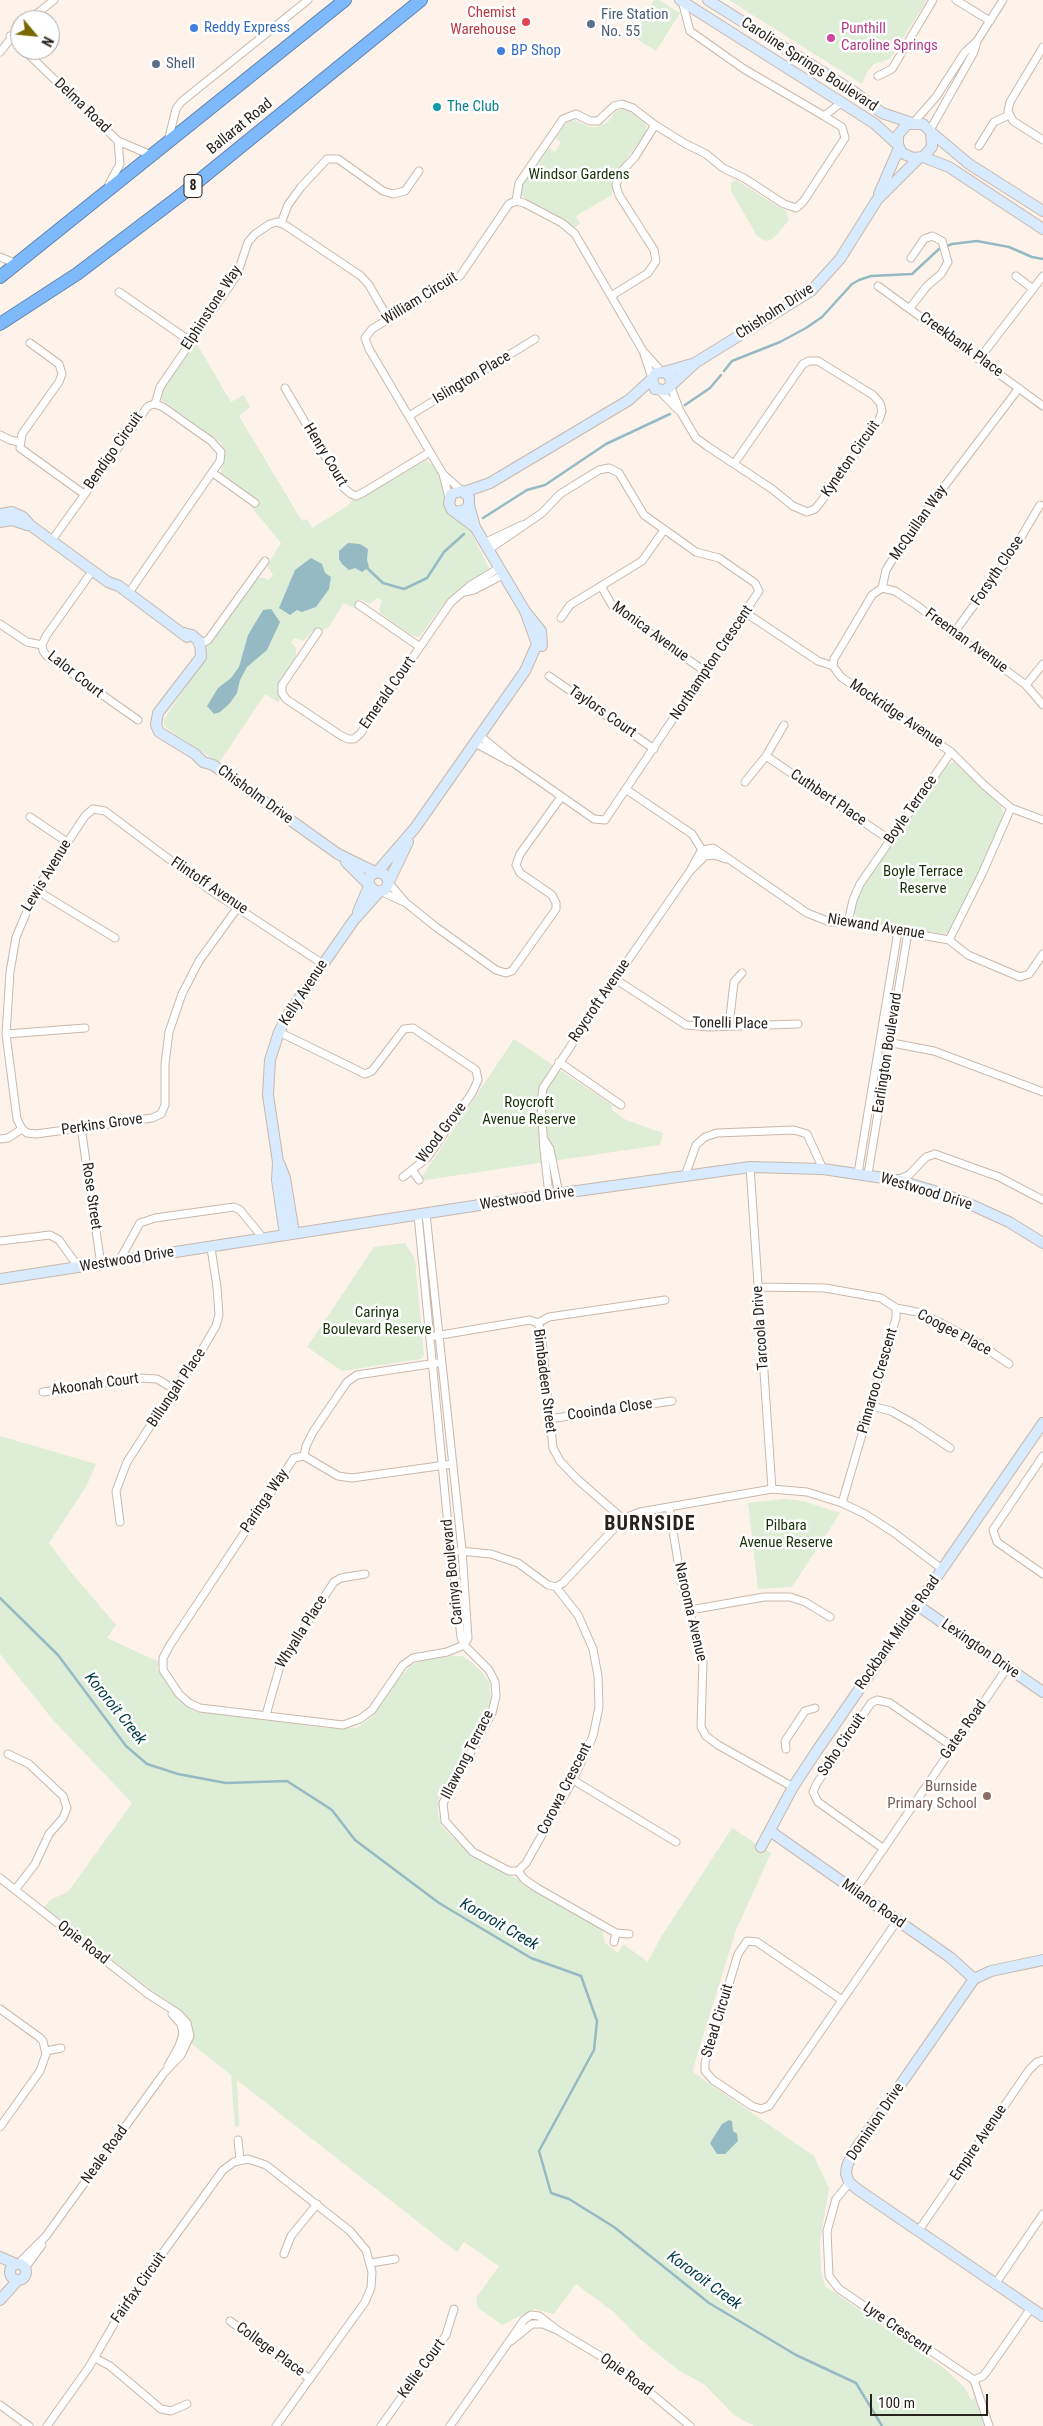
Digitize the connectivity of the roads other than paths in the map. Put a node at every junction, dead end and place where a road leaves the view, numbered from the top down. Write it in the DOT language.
graph roads {
  1 [pos="54,0"];
  2 [pos="308,0"];
  3 [pos="345,0"];
  4 [pos="421,0"];
  5 [pos="708,0"];
  6 [pos="933,0"];
  7 [pos="956,0"];
  8 [pos="1003,0"];
  9 [pos="681,1"];
  10 [pos="42,10"];
  11 [pos="990,21"];
  12 [pos="10,36"];
  13 [pos="977,41"];
  14 [pos="777,43"];
  15 [pos="1043,47"];
  16 [pos="0,52"];
  17 [pos="769,56"];
  18 [pos="34,60"];
  19 [pos="878,76"];
  20 [pos="842,102"];
  21 [pos="824,116"];
  22 [pos="1009,116"];
  23 [pos="913,123"];
  24 [pos="655,125"];
  25 [pos="931,131"];
  26 [pos="1043,140"];
  27 [pos="118,141"];
  28 [pos="168,141"];
  29 [pos="979,146"];
  30 [pos="899,147"];
  31 [pos="151,155"];
  32 [pos="921,158"];
  33 [pos="419,171"];
  34 [pos="98,198"];
  35 [pos="877,200"];
  36 [pos="516,201"];
  37 [pos="1043,211"];
  38 [pos="281,223"];
  39 [pos="1043,229"];
  40 [pos="0,257"];
  41 [pos="911,258"];
  42 [pos="17,264"];
  43 [pos="1016,276"];
  44 [pos="1043,276"];
  45 [pos="0,277"];
  46 [pos="878,286"];
  47 [pos="1033,289"];
  48 [pos="119,292"];
  49 [pos="611,296"];
  50 [pos="910,308"];
  51 [pos="388,318"];
  52 [pos="0,324"];
  53 [pos="535,339"];
  54 [pos="190,341"];
  55 [pos="30,343"];
  56 [pos="643,351"];
  57 [pos="979,359"];
  58 [pos="695,363"];
  59 [pos="663,372"];
  60 [pos="652,378"];
  61 [pos="671,385"];
  62 [pos="285,388"];
  63 [pos="1020,388"];
  64 [pos="659,391"];
  65 [pos="629,400"];
  66 [pos="156,404"];
  67 [pos="1043,406"];
  68 [pos="680,411"];
  69 [pos="410,416"];
  70 [pos="0,435"];
  71 [pos="19,442"];
  72 [pos="430,452"];
  73 [pos="734,464"];
  74 [pos="213,473"];
  75 [pos="444,474"];
  76 [pos="490,483"];
  77 [pos="463,492"];
  78 [pos="84,494"];
  79 [pos="449,498"];
  80 [pos="254,503"];
  81 [pos="469,504"];
  82 [pos="1040,505"];
  83 [pos="456,512"];
  84 [pos="0,514"];
  85 [pos="0,522"];
  86 [pos="30,525"];
  87 [pos="475,527"];
  88 [pos="664,530"];
  89 [pos="52,540"];
  90 [pos="486,546"];
  91 [pos="265,561"];
  92 [pos="94,570"];
  93 [pos="501,571"];
  94 [pos="601,586"];
  95 [pos="882,588"];
  96 [pos="128,594"];
  97 [pos="359,605"];
  98 [pos="746,613"];
  99 [pos="561,618"];
  100 [pos="0,624"];
  101 [pos="318,632"];
  102 [pos="952,634"];
  103 [pos="42,645"];
  104 [pos="198,645"];
  105 [pos="420,647"];
  106 [pos="1043,664"];
  107 [pos="833,666"];
  108 [pos="706,672"];
  109 [pos="549,676"];
  110 [pos="1026,685"];
  111 [pos="1043,705"];
  112 [pos="138,720"];
  113 [pos="784,725"];
  114 [pos="478,740"];
  115 [pos="654,749"];
  116 [pos="951,752"];
  117 [pos="766,756"];
  118 [pos="745,782"];
  119 [pos="627,790"];
  120 [pos="561,796"];
  121 [pos="1011,808"];
  122 [pos="96,809"];
  123 [pos="30,817"];
  124 [pos="1043,820"];
  125 [pos="416,828"];
  126 [pos="890,840"];
  127 [pos="67,842"];
  128 [pos="704,853"];
  129 [pos="338,854"];
  130 [pos="376,872"];
  131 [pos="388,881"];
  132 [pos="368,885"];
  133 [pos="36,890"];
  134 [pos="380,892"];
  135 [pos="406,904"];
  136 [pos="238,907"];
  137 [pos="354,920"];
  138 [pos="848,922"];
  139 [pos="898,931"];
  140 [pos="908,932"];
  141 [pos="114,938"];
  142 [pos="949,940"];
  143 [pos="1043,954"];
  144 [pos="323,964"];
  145 [pos="742,973"];
  146 [pos="615,979"];
  147 [pos="798,1024"];
  148 [pos="728,1026"];
  149 [pos="85,1028"];
  150 [pos="279,1032"];
  151 [pos="6,1034"];
  152 [pos="882,1040"];
  153 [pos="890,1043"];
  154 [pos="559,1062"];
  155 [pos="1043,1092"];
  156 [pos="622,1105"];
  157 [pos="81,1128"];
  158 [pos="22,1129"];
  159 [pos="0,1139"];
  160 [pos="750,1167"];
  161 [pos="824,1169"];
  162 [pos="413,1171"];
  163 [pos="863,1174"];
  164 [pos="684,1176"];
  165 [pos="403,1177"];
  166 [pos="419,1180"];
  167 [pos="897,1180"];
  168 [pos="554,1194"];
  169 [pos="1043,1200"];
  170 [pos="422,1214"];
  171 [pos="290,1234"];
  172 [pos="263,1238"];
  173 [pos="0,1241"];
  174 [pos="1043,1243"];
  175 [pos="211,1248"];
  176 [pos="119,1261"];
  177 [pos="101,1264"];
  178 [pos="79,1268"];
  179 [pos="0,1279"];
  180 [pos="758,1287"];
  181 [pos="665,1300"];
  182 [pos="896,1308"];
  183 [pos="538,1323"];
  184 [pos="439,1335"];
  185 [pos="430,1336"];
  186 [pos="442,1363"];
  187 [pos="433,1364"];
  188 [pos="1009,1364"];
  189 [pos="174,1389"];
  190 [pos="43,1392"];
  191 [pos="672,1401"];
  192 [pos="871,1406"];
  193 [pos="548,1419"];
  194 [pos="1043,1423"];
  195 [pos="950,1448"];
  196 [pos="304,1456"];
  197 [pos="1043,1456"];
  198 [pos="453,1464"];
  199 [pos="443,1465"];
  200 [pos="772,1489"];
  201 [pos="842,1503"];
  202 [pos="669,1506"];
  203 [pos="623,1519"];
  204 [pos="120,1522"];
  205 [pos="462,1550"];
  206 [pos="452,1552"];
  207 [pos="942,1569"];
  208 [pos="365,1574"];
  209 [pos="1043,1574"];
  210 [pos="556,1587"];
  211 [pos="917,1605"];
  212 [pos="690,1610"];
  213 [pos="830,1617"];
  214 [pos="464,1645"];
  215 [pos="1007,1668"];
  216 [pos="1043,1692"];
  217 [pos="814,1708"];
  218 [pos="266,1715"];
  219 [pos="953,1747"];
  220 [pos="786,1749"];
  221 [pos="8,1754"];
  222 [pos="573,1780"];
  223 [pos="794,1787"];
  224 [pos="770,1831"];
  225 [pos="676,1842"];
  226 [pos="761,1847"];
  227 [pos="884,1849"];
  228 [pos="518,1871"];
  229 [pos="0,1878"];
  230 [pos="15,1890"];
  231 [pos="854,1892"];
  232 [pos="897,1921"];
  233 [pos="616,1933"];
  234 [pos="629,1934"];
  235 [pos="614,1942"];
  236 [pos="1043,1960"];
  237 [pos="974,1979"];
  238 [pos="842,2000"];
  239 [pos="0,2009"];
  240 [pos="186,2036"];
  241 [pos="61,2048"];
  242 [pos="46,2051"];
  243 [pos="1043,2060"];
  244 [pos="0,2127"];
  245 [pos="238,2140"];
  246 [pos="240,2160"];
  247 [pos="850,2182"];
  248 [pos="317,2204"];
  249 [pos="1043,2214"];
  250 [pos="919,2230"];
  251 [pos="284,2254"];
  252 [pos="0,2258"];
  253 [pos="395,2258"];
  254 [pos="371,2263"];
  255 [pos="16,2271"];
  256 [pos="996,2283"];
  257 [pos="1,2299"];
  258 [pos="1032,2308"];
  259 [pos="454,2310"];
  260 [pos="1043,2316"];
  261 [pos="230,2321"];
  262 [pos="95,2358"];
  263 [pos="310,2379"];
  264 [pos="974,2380"];
  265 [pos="187,2404"];
  266 [pos="0,2405"];
  267 [pos="28,2426"];
  268 [pos="47,2426"];
  269 [pos="276,2426"];
  270 [pos="381,2426"];
  271 [pos="450,2426"];
  272 [pos="690,2426"];
  273 [pos="989,2426"];
  1 -- 10 [label="street"];
  2 -- 28 [label="street"];
  3 -- 28 [label="highway"];
  4 -- 52 [label="highway, Ballarat Road / 8"];
  5 -- 14 [label="street, Caroline Springs Boulevard"];
  6 -- 19 [label="street"];
  7 -- 11 [label="street"];
  8 -- 11 [label="street"];
  9 -- 17 [label="street, Caroline Springs Boulevard"];
  9 -- 21 [label="street, Caroline Springs Boulevard"];
  11 -- 13 [label="street"];
  12 -- 16 [label="street"];
  13 -- 23 [label="street"];
  13 -- 25 [label="street"];
  14 -- 17 [label="street"];
  14 -- 23 [label="street, Caroline Springs Boulevard"];
  15 -- 22 [label="street"];
  17 -- 20 [label="street, Caroline Springs Boulevard"];
  18 -- 27 [label="street, Delma Road"];
  20 -- 21 [label="street, Caroline Springs Boulevard"];
  20 -- 30 [label="street, Caroline Springs Boulevard"];
  21 -- 24 [label="street"];
  22 -- 26 [label="street"];
  22 -- 29 [label="street"];
  23 -- 25 [label="street"];
  23 -- 30 [label="street"];
  24 -- 36 [label="street"];
  24 -- 49 [label="street"];
  25 -- 32 [label="street"];
  25 -- 37 [label="street"];
  27 -- 31 [label="street, Delma Road"];
  27 -- 34 [label="street, Delma Road"];
  28 -- 31 [label="highway"];
  30 -- 32 [label="street"];
  30 -- 35 [label="street, Chisholm Drive"];
  31 -- 34 [label="highway"];
  32 -- 35 [label="street, Chisholm Drive"];
  32 -- 39 [label="street"];
  33 -- 38 [label="street"];
  34 -- 42 [label="highway"];
  35 -- 58 [label="street, Chisholm Drive"];
  36 -- 49 [label="street"];
  36 -- 51 [label="street, William Circuit"];
  38 -- 51 [label="street"];
  38 -- 54 [label="street, Elphinstone Way"];
  40 -- 42 [label="street"];
  41 -- 50 [label="street"];
  42 -- 45 [label="highway"];
  43 -- 47 [label="street"];
  44 -- 47 [label="street"];
  46 -- 50 [label="street, Creekbank Place"];
  47 -- 57 [label="street"];
  48 -- 54 [label="street"];
  49 -- 56 [label="street"];
  50 -- 57 [label="street, Creekbank Place"];
  51 -- 69 [label="street, William Circuit"];
  53 -- 69 [label="street, Islington Place"];
  54 -- 66 [label="street, Elphinstone Way"];
  55 -- 71 [label="street"];
  56 -- 59 [label="street"];
  56 -- 60 [label="street"];
  57 -- 63 [label="street, Creekbank Place"];
  58 -- 59 [label="street, Chisholm Drive"];
  58 -- 61 [label="street, Chisholm Drive"];
  59 -- 60 [label="street"];
  59 -- 61 [label="street"];
  60 -- 64 [label="street"];
  60 -- 65 [label="street"];
  61 -- 64 [label="street"];
  61 -- 68 [label="street, Kyneton Circuit"];
  62 -- 72 [label="street, Henry Court"];
  63 -- 67 [label="street, Creekbank Place"];
  63 -- 95 [label="street, McQuillan Way"];
  64 -- 65 [label="street"];
  64 -- 68 [label="street, Kyneton Circuit"];
  65 -- 76 [label="street"];
  66 -- 74 [label="street, Bendigo Circuit"];
  66 -- 78 [label="street, Bendigo Circuit"];
  68 -- 73 [label="street, Kyneton Circuit"];
  69 -- 72 [label="street, William Circuit"];
  70 -- 71 [label="street"];
  71 -- 78 [label="street"];
  72 -- 75 [label="street, William Circuit"];
  73 -- 73 [label="street, Kyneton Circuit"];
  74 -- 80 [label="street"];
  74 -- 96 [label="street, Bendigo Circuit"];
  75 -- 77 [label="street, William Circuit"];
  75 -- 79 [label="street, William Circuit"];
  76 -- 77 [label="street"];
  76 -- 81 [label="street"];
  77 -- 79 [label="street"];
  77 -- 81 [label="street"];
  78 -- 89 [label="street, Bendigo Circuit"];
  79 -- 83 [label="street"];
  81 -- 83 [label="street"];
  81 -- 87 [label="street"];
  82 -- 102 [label="street, Forsyth Close"];
  83 -- 87 [label="street"];
  84 -- 86 [label="street"];
  85 -- 86 [label="street"];
  86 -- 89 [label="street"];
  87 -- 90 [label="street"];
  88 -- 90 [label="street, Northampton Crescent"];
  88 -- 94 [label="street"];
  88 -- 98 [label="street, Northampton Crescent"];
  89 -- 92 [label="street"];
  90 -- 93 [label="street"];
  91 -- 104 [label="street"];
  92 -- 96 [label="street"];
  92 -- 103 [label="street, Lalor Court"];
  93 -- 105 [label="street, Emerald Court"];
  93 -- 114 [label="street"];
  94 -- 99 [label="street"];
  94 -- 108 [label="street, Monica Avenue"];
  95 -- 102 [label="street, Freeman Avenue"];
  95 -- 107 [label="street, McQuillan Way"];
  96 -- 104 [label="street"];
  97 -- 105 [label="street"];
  98 -- 107 [label="street, Mockridge Avenue"];
  98 -- 108 [label="street, Northampton Crescent"];
  100 -- 103 [label="street"];
  101 -- 105 [label="street, Emerald Court"];
  102 -- 110 [label="street, Freeman Avenue"];
  103 -- 112 [label="street, Lalor Court"];
  104 -- 129 [label="street, Chisholm Drive"];
  106 -- 110 [label="street"];
  107 -- 116 [label="street, Mockridge Avenue"];
  108 -- 115 [label="street, Northampton Crescent"];
  109 -- 115 [label="street, Taylors Court"];
  110 -- 111 [label="street, Freeman Avenue"];
  113 -- 117 [label="street"];
  114 -- 120 [label="street, Northampton Crescent"];
  114 -- 125 [label="street"];
  115 -- 119 [label="street, Northampton Crescent"];
  116 -- 121 [label="street, Mockridge Avenue"];
  116 -- 126 [label="street, Boyle Terrace"];
  117 -- 118 [label="street"];
  117 -- 126 [label="street, Cuthbert Place"];
  119 -- 120 [label="street, Northampton Crescent"];
  119 -- 128 [label="street"];
  120 -- 135 [label="street"];
  121 -- 124 [label="street, Mockridge Avenue"];
  121 -- 142 [label="street"];
  122 -- 127 [label="street, Lewis Avenue"];
  122 -- 136 [label="street, Flintoff Avenue"];
  123 -- 127 [label="street"];
  125 -- 130 [label="street"];
  125 -- 131 [label="street"];
  126 -- 138 [label="street, Boyle Terrace"];
  127 -- 133 [label="street, Lewis Avenue"];
  128 -- 138 [label="street, Niewand Avenue"];
  128 -- 146 [label="street, Roycroft Avenue"];
  129 -- 130 [label="street, Chisholm Drive"];
  129 -- 132 [label="street, Chisholm Drive"];
  130 -- 131 [label="street"];
  130 -- 132 [label="street"];
  131 -- 134 [label="street"];
  131 -- 135 [label="street"];
  132 -- 134 [label="street"];
  132 -- 137 [label="street, Kelly Avenue"];
  133 -- 141 [label="street"];
  133 -- 151 [label="street, Lewis Avenue"];
  134 -- 135 [label="street"];
  134 -- 137 [label="street, Kelly Avenue"];
  136 -- 144 [label="street, Flintoff Avenue"];
  136 -- 157 [label="street, Perkins Grove"];
  137 -- 144 [label="street, Kelly Avenue"];
  138 -- 139 [label="street, Niewand Avenue"];
  139 -- 140 [label="street, Niewand Avenue"];
  139 -- 152 [label="street, Earlington Boulevard"];
  140 -- 142 [label="street, Niewand Avenue"];
  140 -- 153 [label="street, Earlington Boulevard"];
  142 -- 143 [label="street"];
  144 -- 150 [label="street, Kelly Avenue"];
  145 -- 148 [label="street"];
  146 -- 148 [label="street, Tonelli Place"];
  146 -- 154 [label="street, Roycroft Avenue"];
  147 -- 148 [label="street, Tonelli Place"];
  149 -- 151 [label="street"];
  150 -- 162 [label="street, Wood Grove"];
  150 -- 171 [label="street, Kelly Avenue"];
  151 -- 158 [label="street, Lewis Avenue"];
  152 -- 153 [label="street"];
  152 -- 163 [label="street, Earlington Boulevard"];
  153 -- 155 [label="street"];
  153 -- 163 [label="street, Earlington Boulevard"];
  154 -- 156 [label="street"];
  154 -- 168 [label="street, Roycroft Avenue"];
  157 -- 158 [label="street, Perkins Grove"];
  157 -- 177 [label="street, Rose Street"];
  158 -- 159 [label="street"];
  160 -- 161 [label="street, Westwood Drive"];
  160 -- 164 [label="street, Westwood Drive"];
  160 -- 180 [label="street, Tarcoola Drive"];
  161 -- 163 [label="street, Westwood Drive"];
  161 -- 164 [label="street"];
  162 -- 165 [label="street, Wood Grove"];
  162 -- 166 [label="street, Wood Grove"];
  163 -- 167 [label="street, Westwood Drive"];
  164 -- 168 [label="street, Westwood Drive"];
  167 -- 169 [label="street"];
  167 -- 174 [label="street, Westwood Drive"];
  168 -- 170 [label="street, Westwood Drive"];
  170 -- 171 [label="street, Westwood Drive"];
  170 -- 184 [label="street, Carinya Boulevard"];
  170 -- 185 [label="street, Carinya Boulevard"];
  171 -- 172 [label="street, Westwood Drive"];
  172 -- 175 [label="street, Westwood Drive"];
  172 -- 176 [label="street"];
  173 -- 178 [label="street"];
  175 -- 176 [label="street, Westwood Drive"];
  175 -- 189 [label="street, Billungah Place"];
  176 -- 177 [label="street, Westwood Drive"];
  177 -- 178 [label="street, Westwood Drive"];
  178 -- 179 [label="street, Westwood Drive"];
  180 -- 182 [label="street, Pinnaroo Crescent"];
  180 -- 200 [label="street, Tarcoola Drive"];
  181 -- 183 [label="street"];
  182 -- 188 [label="street, Coogee Place"];
  182 -- 192 [label="street, Pinnaroo Crescent"];
  183 -- 184 [label="street, Bimbadeen Street"];
  183 -- 193 [label="street, Bimbadeen Street"];
  184 -- 185 [label="street, Bimbadeen Street"];
  184 -- 186 [label="street, Carinya Boulevard"];
  185 -- 187 [label="street, Carinya Boulevard"];
  186 -- 187 [label="street"];
  186 -- 198 [label="street, Carinya Boulevard"];
  187 -- 196 [label="street"];
  187 -- 199 [label="street, Carinya Boulevard"];
  189 -- 190 [label="street, Akoonah Court"];
  189 -- 204 [label="street, Billungah Place"];
  191 -- 193 [label="street, Cooinda Close"];
  192 -- 195 [label="street"];
  192 -- 201 [label="street, Pinnaroo Crescent"];
  193 -- 203 [label="street, Bimbadeen Street"];
  194 -- 207 [label="street, Rockbank Middle Road"];
  196 -- 199 [label="street, Paringa Way"];
  196 -- 218 [label="street, Paringa Way"];
  197 -- 209 [label="street"];
  198 -- 199 [label="street, Paringa Way"];
  198 -- 205 [label="street, Carinya Boulevard"];
  199 -- 206 [label="street, Carinya Boulevard"];
  200 -- 201 [label="street"];
  200 -- 202 [label="street"];
  201 -- 207 [label="street"];
  202 -- 203 [label="street"];
  202 -- 212 [label="street, Narooma Avenue"];
  203 -- 210 [label="street"];
  205 -- 206 [label="street, Corowa Crescent"];
  205 -- 210 [label="street, Corowa Crescent"];
  205 -- 214 [label="street, Carinya Boulevard"];
  206 -- 214 [label="street, Carinya Boulevard"];
  207 -- 211 [label="street, Rockbank Middle Road"];
  208 -- 218 [label="street, Whyalla Place"];
  210 -- 222 [label="street, Corowa Crescent"];
  211 -- 215 [label="street, Lexington Drive"];
  211 -- 223 [label="street, Rockbank Middle Road"];
  212 -- 213 [label="street"];
  212 -- 223 [label="street, Narooma Avenue"];
  214 -- 218 [label="street"];
  214 -- 228 [label="street, Illawong Terrace"];
  215 -- 216 [label="street, Lexington Drive"];
  215 -- 219 [label="street, Gates Road"];
  217 -- 220 [label="street"];
  219 -- 227 [label="street, Gates Road"];
  219 -- 227 [label="street, Soho Circuit"];
  221 -- 230 [label="street"];
  222 -- 225 [label="street"];
  222 -- 228 [label="street, Corowa Crescent"];
  223 -- 224 [label="street, Rockbank Middle Road"];
  224 -- 226 [label="street, Rockbank Middle Road"];
  224 -- 231 [label="street, Milano Road"];
  227 -- 231 [label="street, Gates Road"];
  228 -- 233 [label="street, Illawong Terrace"];
  229 -- 230 [label="street, Opie Road"];
  230 -- 240 [label="street, Opie Road"];
  231 -- 232 [label="street, Milano Road"];
  232 -- 237 [label="street, Milano Road"];
  232 -- 238 [label="street, Stead Circuit"];
  233 -- 234 [label="street, Illawong Terrace"];
  233 -- 235 [label="street"];
  236 -- 237 [label="street"];
  237 -- 247 [label="street, Dominion Drive"];
  238 -- 238 [label="street, Stead Circuit"];
  239 -- 242 [label="street"];
  240 -- 255 [label="street, Neale Road"];
  241 -- 242 [label="street"];
  242 -- 244 [label="street"];
  243 -- 250 [label="street, Empire Avenue"];
  245 -- 246 [label="street"];
  246 -- 248 [label="street"];
  246 -- 262 [label="street, Fairfax Circuit"];
  247 -- 250 [label="street, Dominion Drive"];
  247 -- 264 [label="street, Lyre Crescent"];
  248 -- 251 [label="street"];
  248 -- 254 [label="street"];
  249 -- 256 [label="street"];
  250 -- 256 [label="street, Dominion Drive"];
  252 -- 255 [label="street"];
  253 -- 254 [label="street"];
  254 -- 263 [label="street"];
  255 -- 257 [label="street, Neale Road"];
  256 -- 258 [label="street, Dominion Drive"];
  258 -- 260 [label="street, Dominion Drive"];
  258 -- 264 [label="street"];
  259 -- 270 [label="street, Kellie Court"];
  261 -- 263 [label="street, College Place"];
  262 -- 265 [label="street"];
  262 -- 268 [label="street, Fairfax Circuit"];
  263 -- 269 [label="street"];
  264 -- 273 [label="street"];
  266 -- 267 [label="street"];
  271 -- 272 [label="street, Opie Road"];
}
